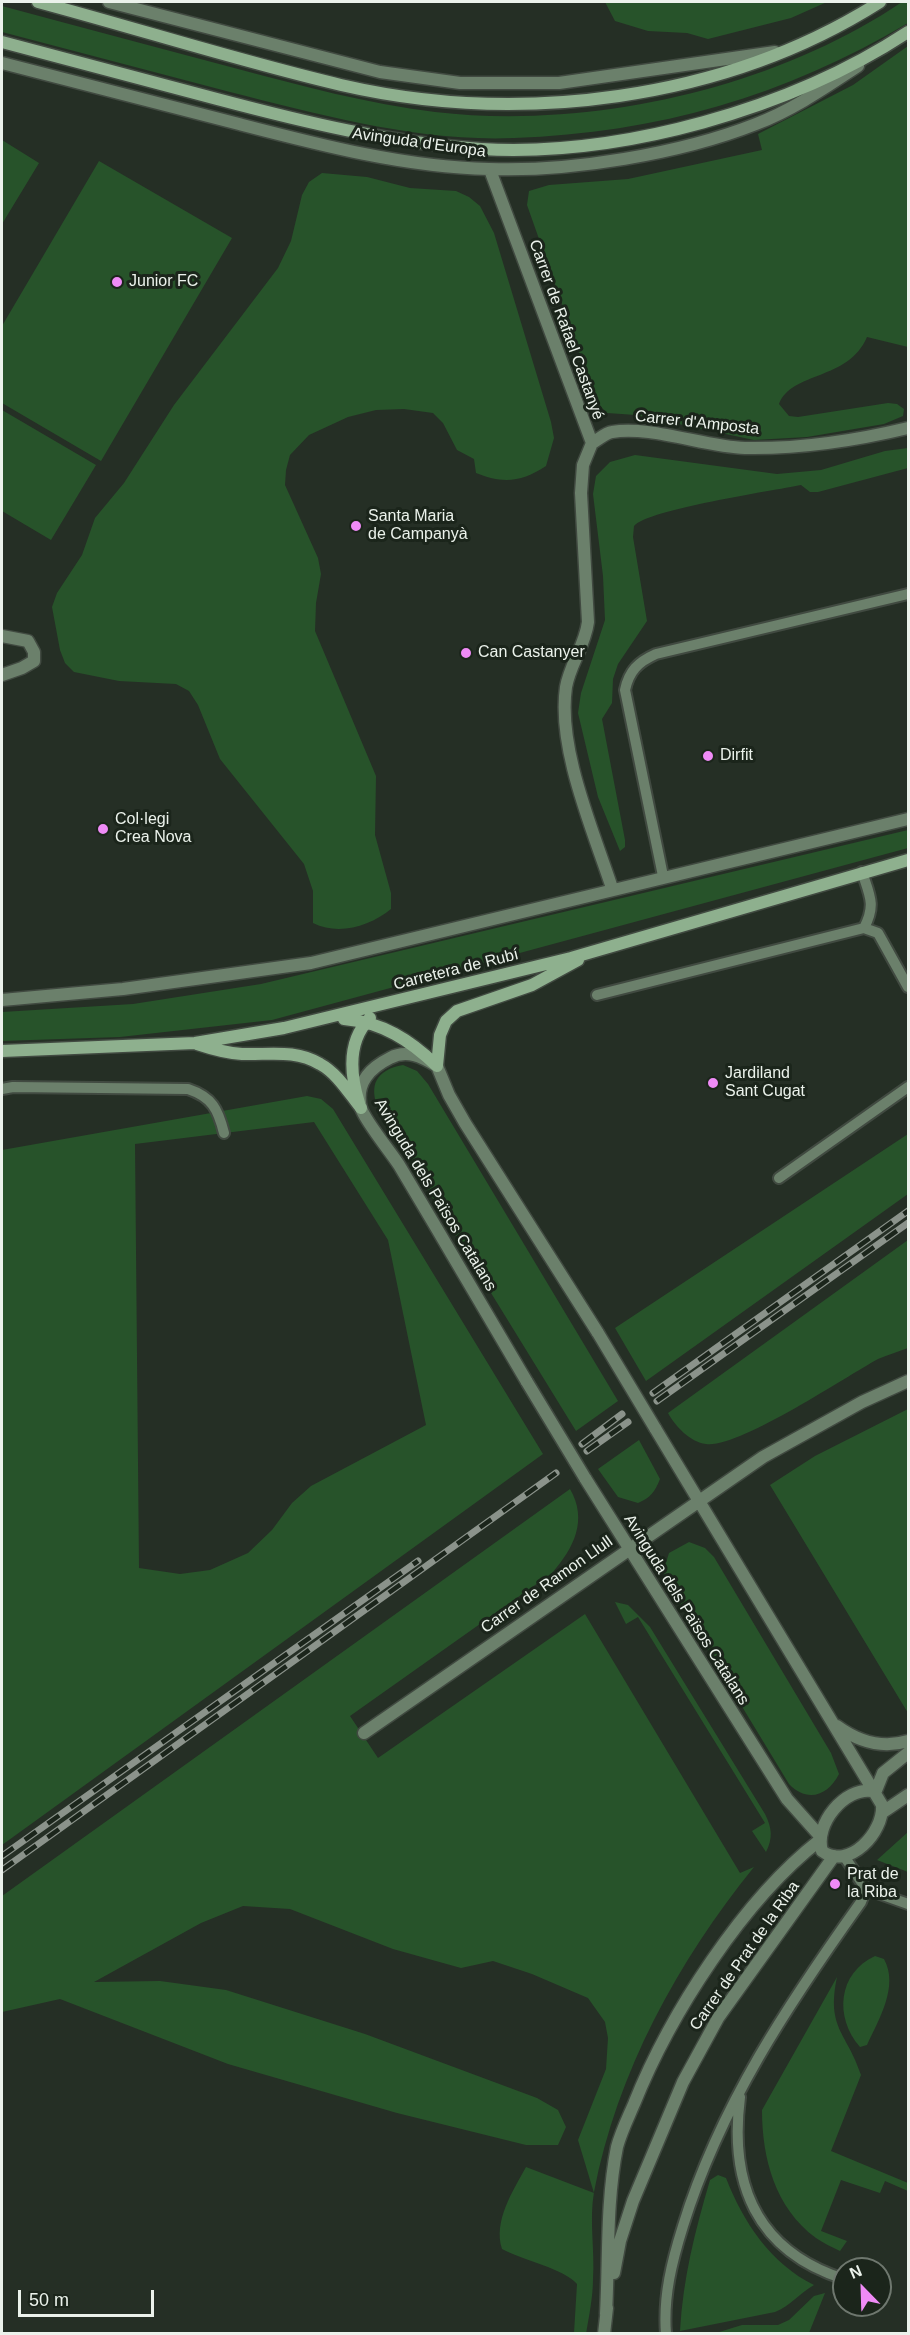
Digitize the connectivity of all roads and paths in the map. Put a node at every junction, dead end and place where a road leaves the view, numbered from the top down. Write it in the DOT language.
graph roads {
  1 [pos="38,2"];
  2 [pos="109,2"];
  3 [pos="166,2"];
  4 [pos="880,2"];
  5 [pos="163,15"];
  6 [pos="909,32"];
  7 [pos="2,42"];
  8 [pos="888,46"];
  9 [pos="782,51"];
  10 [pos="2,63"];
  11 [pos="490,170"];
  12 [pos="909,428"];
  13 [pos="592,443"];
  14 [pos="909,594"];
  15 [pos="2,636"];
  16 [pos="2,675"];
  17 [pos="909,819"];
  18 [pos="909,860"];
  19 [pos="862,872"];
  20 [pos="663,876"];
  21 [pos="612,888"];
  22 [pos="864,928"];
  23 [pos="592,951"];
  24 [pos="909,987"];
  25 [pos="597,995"];
  26 [pos="2,1000"];
  27 [pos="385,1005"];
  28 [pos="333,1018"];
  29 [pos="367,1021"];
  30 [pos="195,1043"];
  31 [pos="2,1052"];
  32 [pos="436,1066"];
  33 [pos="909,1087"];
  34 [pos="2,1089"];
  35 [pos="361,1108"];
  36 [pos="224,1133"];
  37 [pos="779,1178"];
  38 [pos="909,1380"];
  39 [pos="698,1501"];
  40 [pos="628,1549"];
  41 [pos="834,1723"];
  42 [pos="364,1733"];
  43 [pos="909,1741"];
  44 [pos="909,1753"];
  45 [pos="873,1792"];
  46 [pos="909,1795"];
  47 [pos="883,1812"];
  48 [pos="820,1838"];
  49 [pos="839,1856"];
  50 [pos="866,1889"];
  51 [pos="909,1904"];
  52 [pos="742,2087"];
  53 [pos="832,2275"];
  54 [pos="606,2314"];
  55 [pos="604,2334"];
  56 [pos="666,2334"];
  1 -- 9 [label="street"];
  2 -- 5 [label="street"];
  3 -- 5 [label="street"];
  4 -- 9 [label="street"];
  5 -- 9 [label="street"];
  6 -- 8 [label="street, Avinguda d'Europa"];
  7 -- 8 [label="street, Avinguda d'Europa"];
  8 -- 11 [label="street, Avinguda d'Europa"];
  10 -- 11 [label="street, Avinguda d'Europa"];
  11 -- 13 [label="street, Carrer de Rafael Castanyé"];
  12 -- 13 [label="street, Carrer d'Amposta"];
  13 -- 21 [label="street, Carrer de Rafael Castanyé"];
  14 -- 20 [label="lane"];
  15 -- 16 [label="street"];
  17 -- 20 [label="street"];
  18 -- 19 [label="street, Carretera de Rubí"];
  19 -- 22 [label="lane"];
  19 -- 23 [label="street, Carretera de Rubí"];
  20 -- 21 [label="street"];
  21 -- 26 [label="street"];
  22 -- 24 [label="lane"];
  22 -- 25 [label="lane"];
  23 -- 27 [label="street, Carretera de Rubí"];
  23 -- 32 [label="street"];
  27 -- 28 [label="street, Carretera de Rubí"];
  27 -- 29 [label="street"];
  28 -- 29 [label="street"];
  28 -- 30 [label="street, Carretera de Rubí"];
  29 -- 32 [label="street"];
  29 -- 35 [label="street"];
  30 -- 31 [label="street, Carretera de Rubí"];
  30 -- 35 [label="street"];
  32 -- 35 [label="street, Avinguda dels Països Catalans"];
  32 -- 39 [label="street, bridge"];
  33 -- 37 [label="lane"];
  34 -- 36 [label="lane"];
  35 -- 40 [label="street, Avinguda dels Països Catalans, bridge"];
  38 -- 39 [label="street, Carrer de Ramon Llull"];
  39 -- 40 [label="street, Carrer de Ramon Llull"];
  39 -- 41 [label="street"];
  40 -- 42 [label="street, Carrer de Ramon Llull"];
  40 -- 48 [label="street, Avinguda dels Països Catalans"];
  41 -- 43 [label="street"];
  41 -- 45 [label="street"];
  44 -- 45 [label="street"];
  45 -- 47 [label="street"];
  45 -- 48 [label="street"];
  46 -- 47 [label="street"];
  47 -- 49 [label="street"];
  48 -- 49 [label="street"];
  48 -- 54 [label="street, Carrer de Prat de la Riba"];
  49 -- 50 [label="lane"];
  49 -- 54 [label="street, Carrer de Prat de la Riba"];
  50 -- 51 [label="lane"];
  50 -- 52 [label="lane"];
  52 -- 53 [label="lane"];
  52 -- 56 [label="lane"];
  54 -- 55 [label="street, Carrer de Prat de la Riba"];
}
